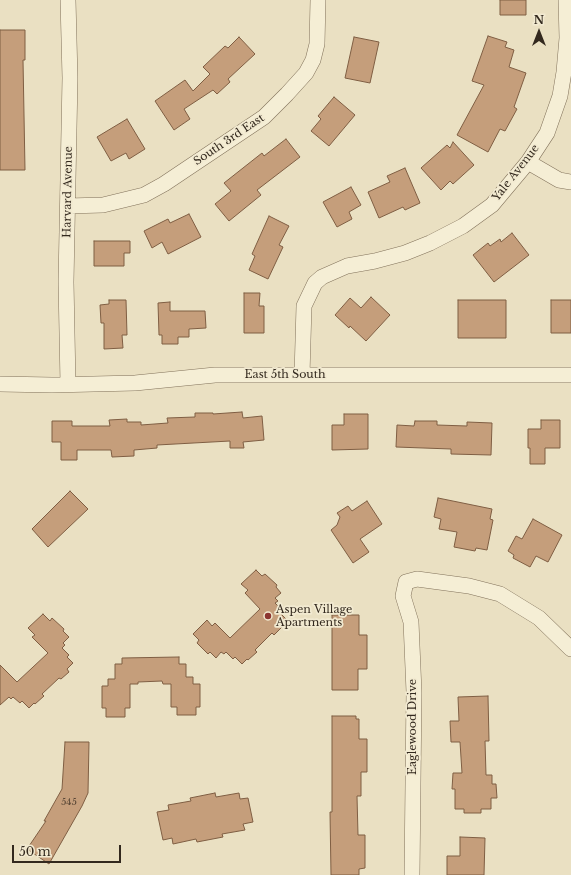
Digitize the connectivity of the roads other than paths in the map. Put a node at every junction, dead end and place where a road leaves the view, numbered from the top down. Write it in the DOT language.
graph roads {
  1 [pos="68,0"];
  2 [pos="318,0"];
  3 [pos="566,0"];
  4 [pos="528,162"];
  5 [pos="571,182"];
  6 [pos="68,206"];
  7 [pos="302,375"];
  8 [pos="571,375"];
  9 [pos="0,384"];
  10 [pos="68,384"];
  11 [pos="571,649"];
  12 [pos="412,875"];
  1 -- 6 [label="street, Harvard Avenue"];
  2 -- 6 [label="street, South 3rd East"];
  3 -- 4 [label="street, Yale Avenue"];
  4 -- 5 [label="street"];
  4 -- 7 [label="street, Yale Avenue"];
  6 -- 10 [label="street, Harvard Avenue"];
  7 -- 8 [label="street, East 5th South"];
  7 -- 10 [label="street, East 5th South"];
  9 -- 10 [label="street, East 5th South"];
  11 -- 12 [label="street, Eaglewood Drive"];
}
